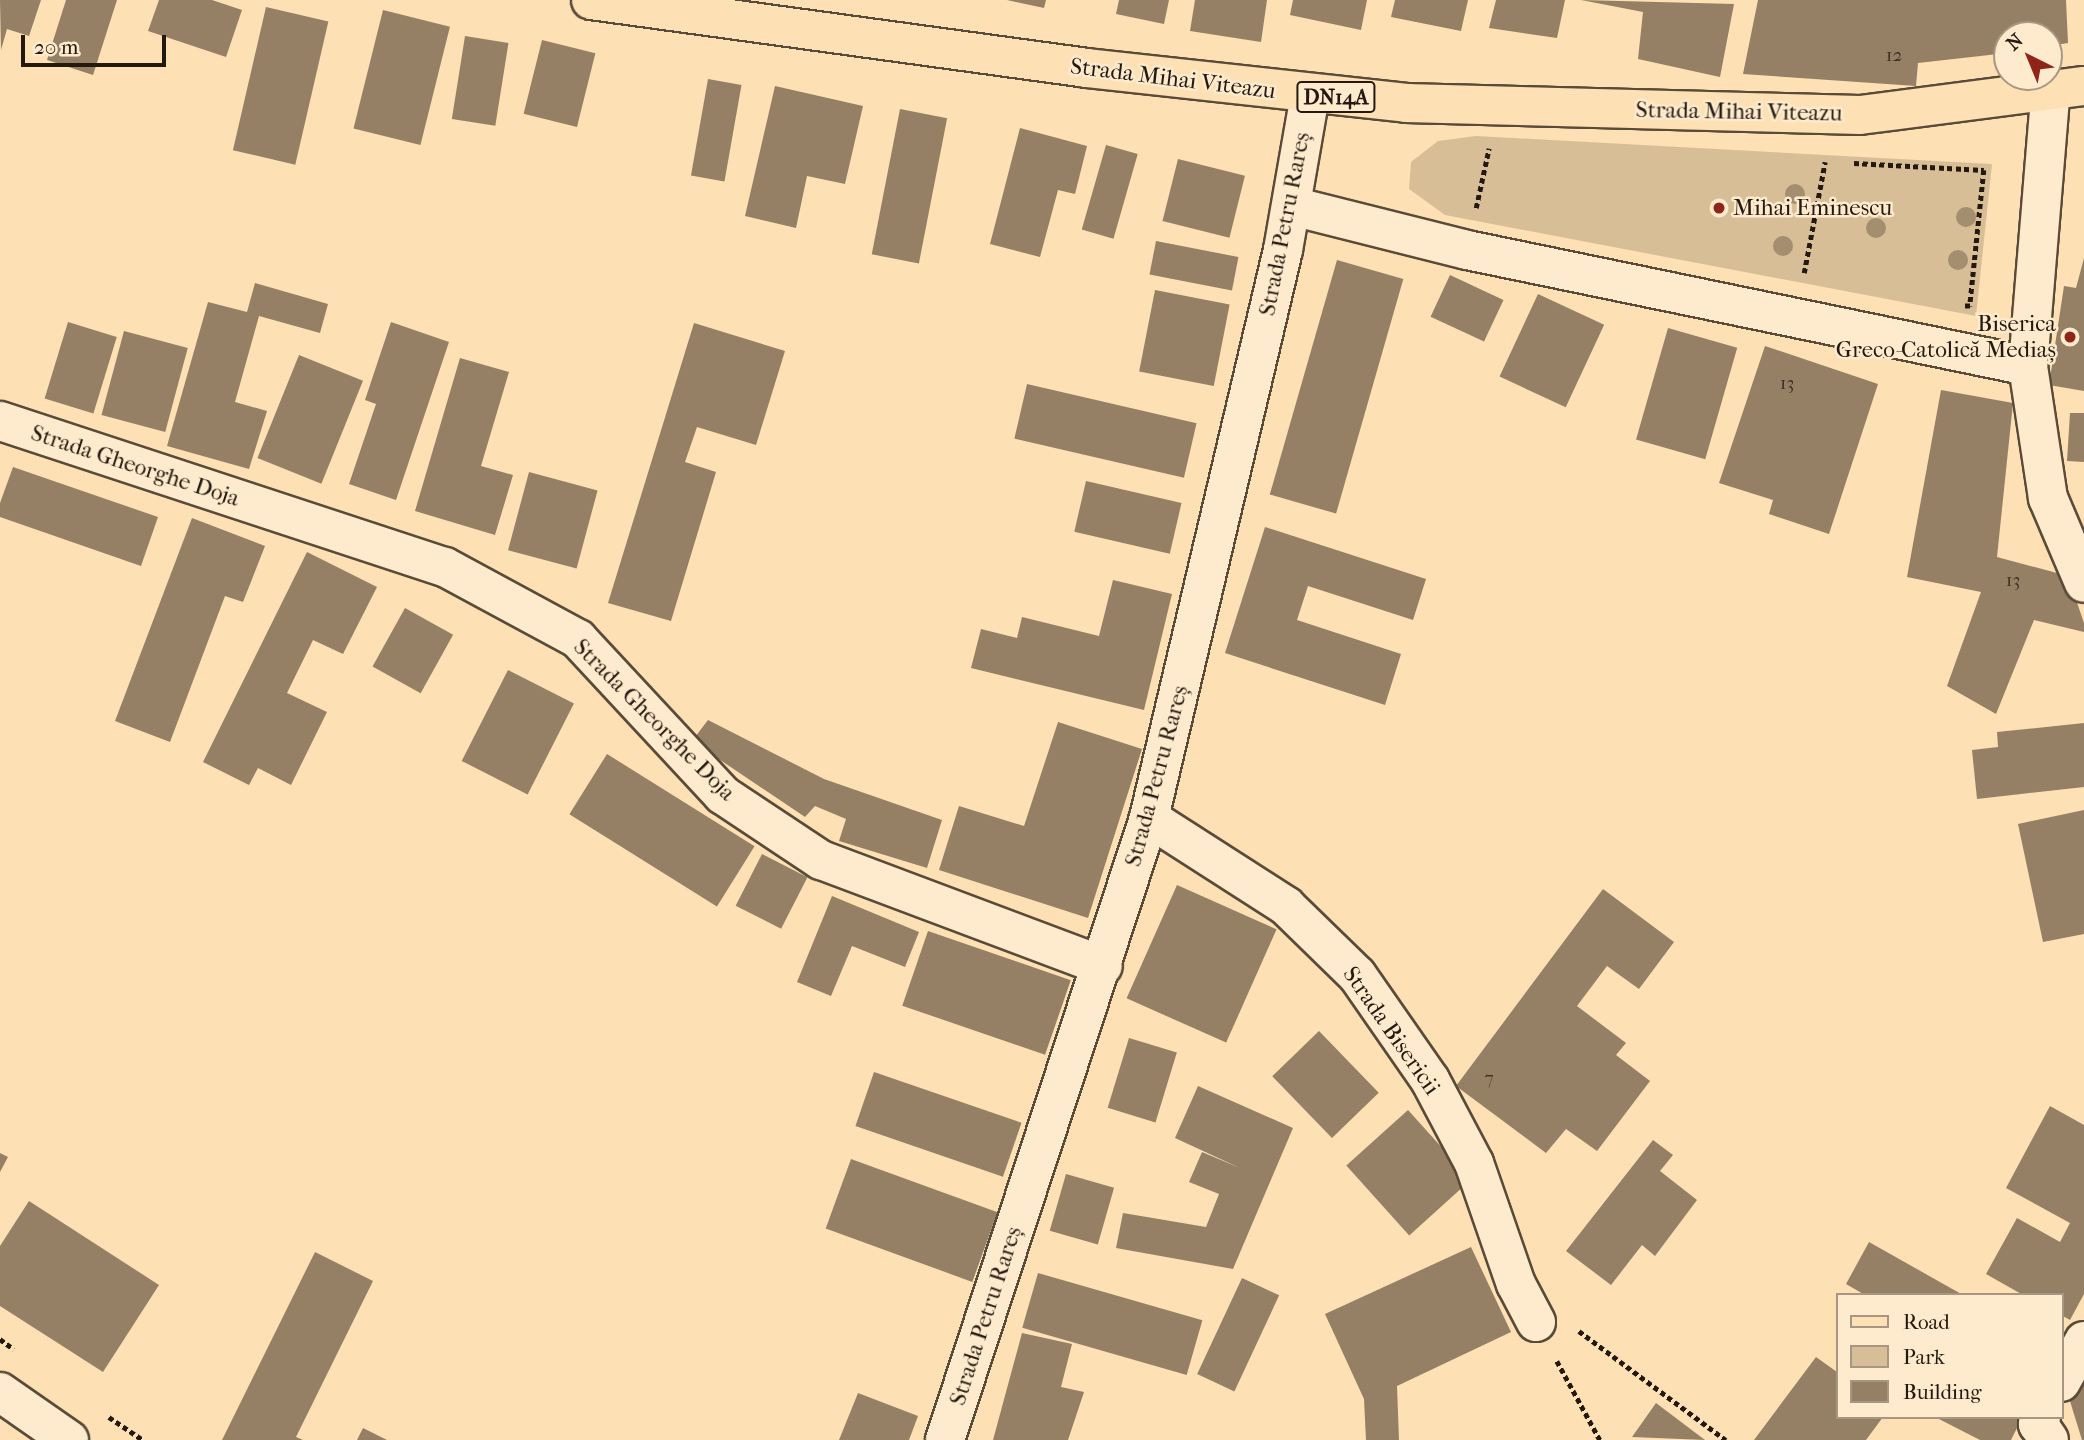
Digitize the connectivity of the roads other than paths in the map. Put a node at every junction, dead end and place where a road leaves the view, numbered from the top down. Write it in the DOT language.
graph roads {
  1 [pos="591,0"];
  2 [pos="2068,87"];
  3 [pos="1310,95"];
  4 [pos="1292,206"];
  5 [pos="2028,366"];
  6 [pos="0,421"];
  7 [pos="2084,583"];
  8 [pos="1149,818"];
  9 [pos="1103,966"];
  10 [pos="1553,1324"];
  11 [pos="2084,1341"];
  12 [pos="2063,1378"];
  13 [pos="0,1392"];
  14 [pos="2040,1419"];
  15 [pos="69,1440"];
  16 [pos="945,1440"];
  17 [pos="2049,1440"];
  1 -- 3 [label="main road, Strada Mihai Viteazu / DN14A"];
  2 -- 3 [label="main road, Strada Mihai Viteazu / DN14A"];
  2 -- 5 [label="street, Strada Mihai Viteazu"];
  3 -- 4 [label="street, Strada Petru Rareș"];
  4 -- 5 [label="street"];
  4 -- 8 [label="street, Strada Petru Rareș"];
  5 -- 7 [label="street, Strada Mihai Viteazu"];
  6 -- 9 [label="street, Strada Gheorghe Doja"];
  8 -- 9 [label="street, Strada Petru Rareș"];
  8 -- 10 [label="street, Strada Bisericii"];
  9 -- 16 [label="street, Strada Petru Rareș"];
  11 -- 12 [label="street"];
  13 -- 15 [label="street"];
  14 -- 17 [label="street"];
}
